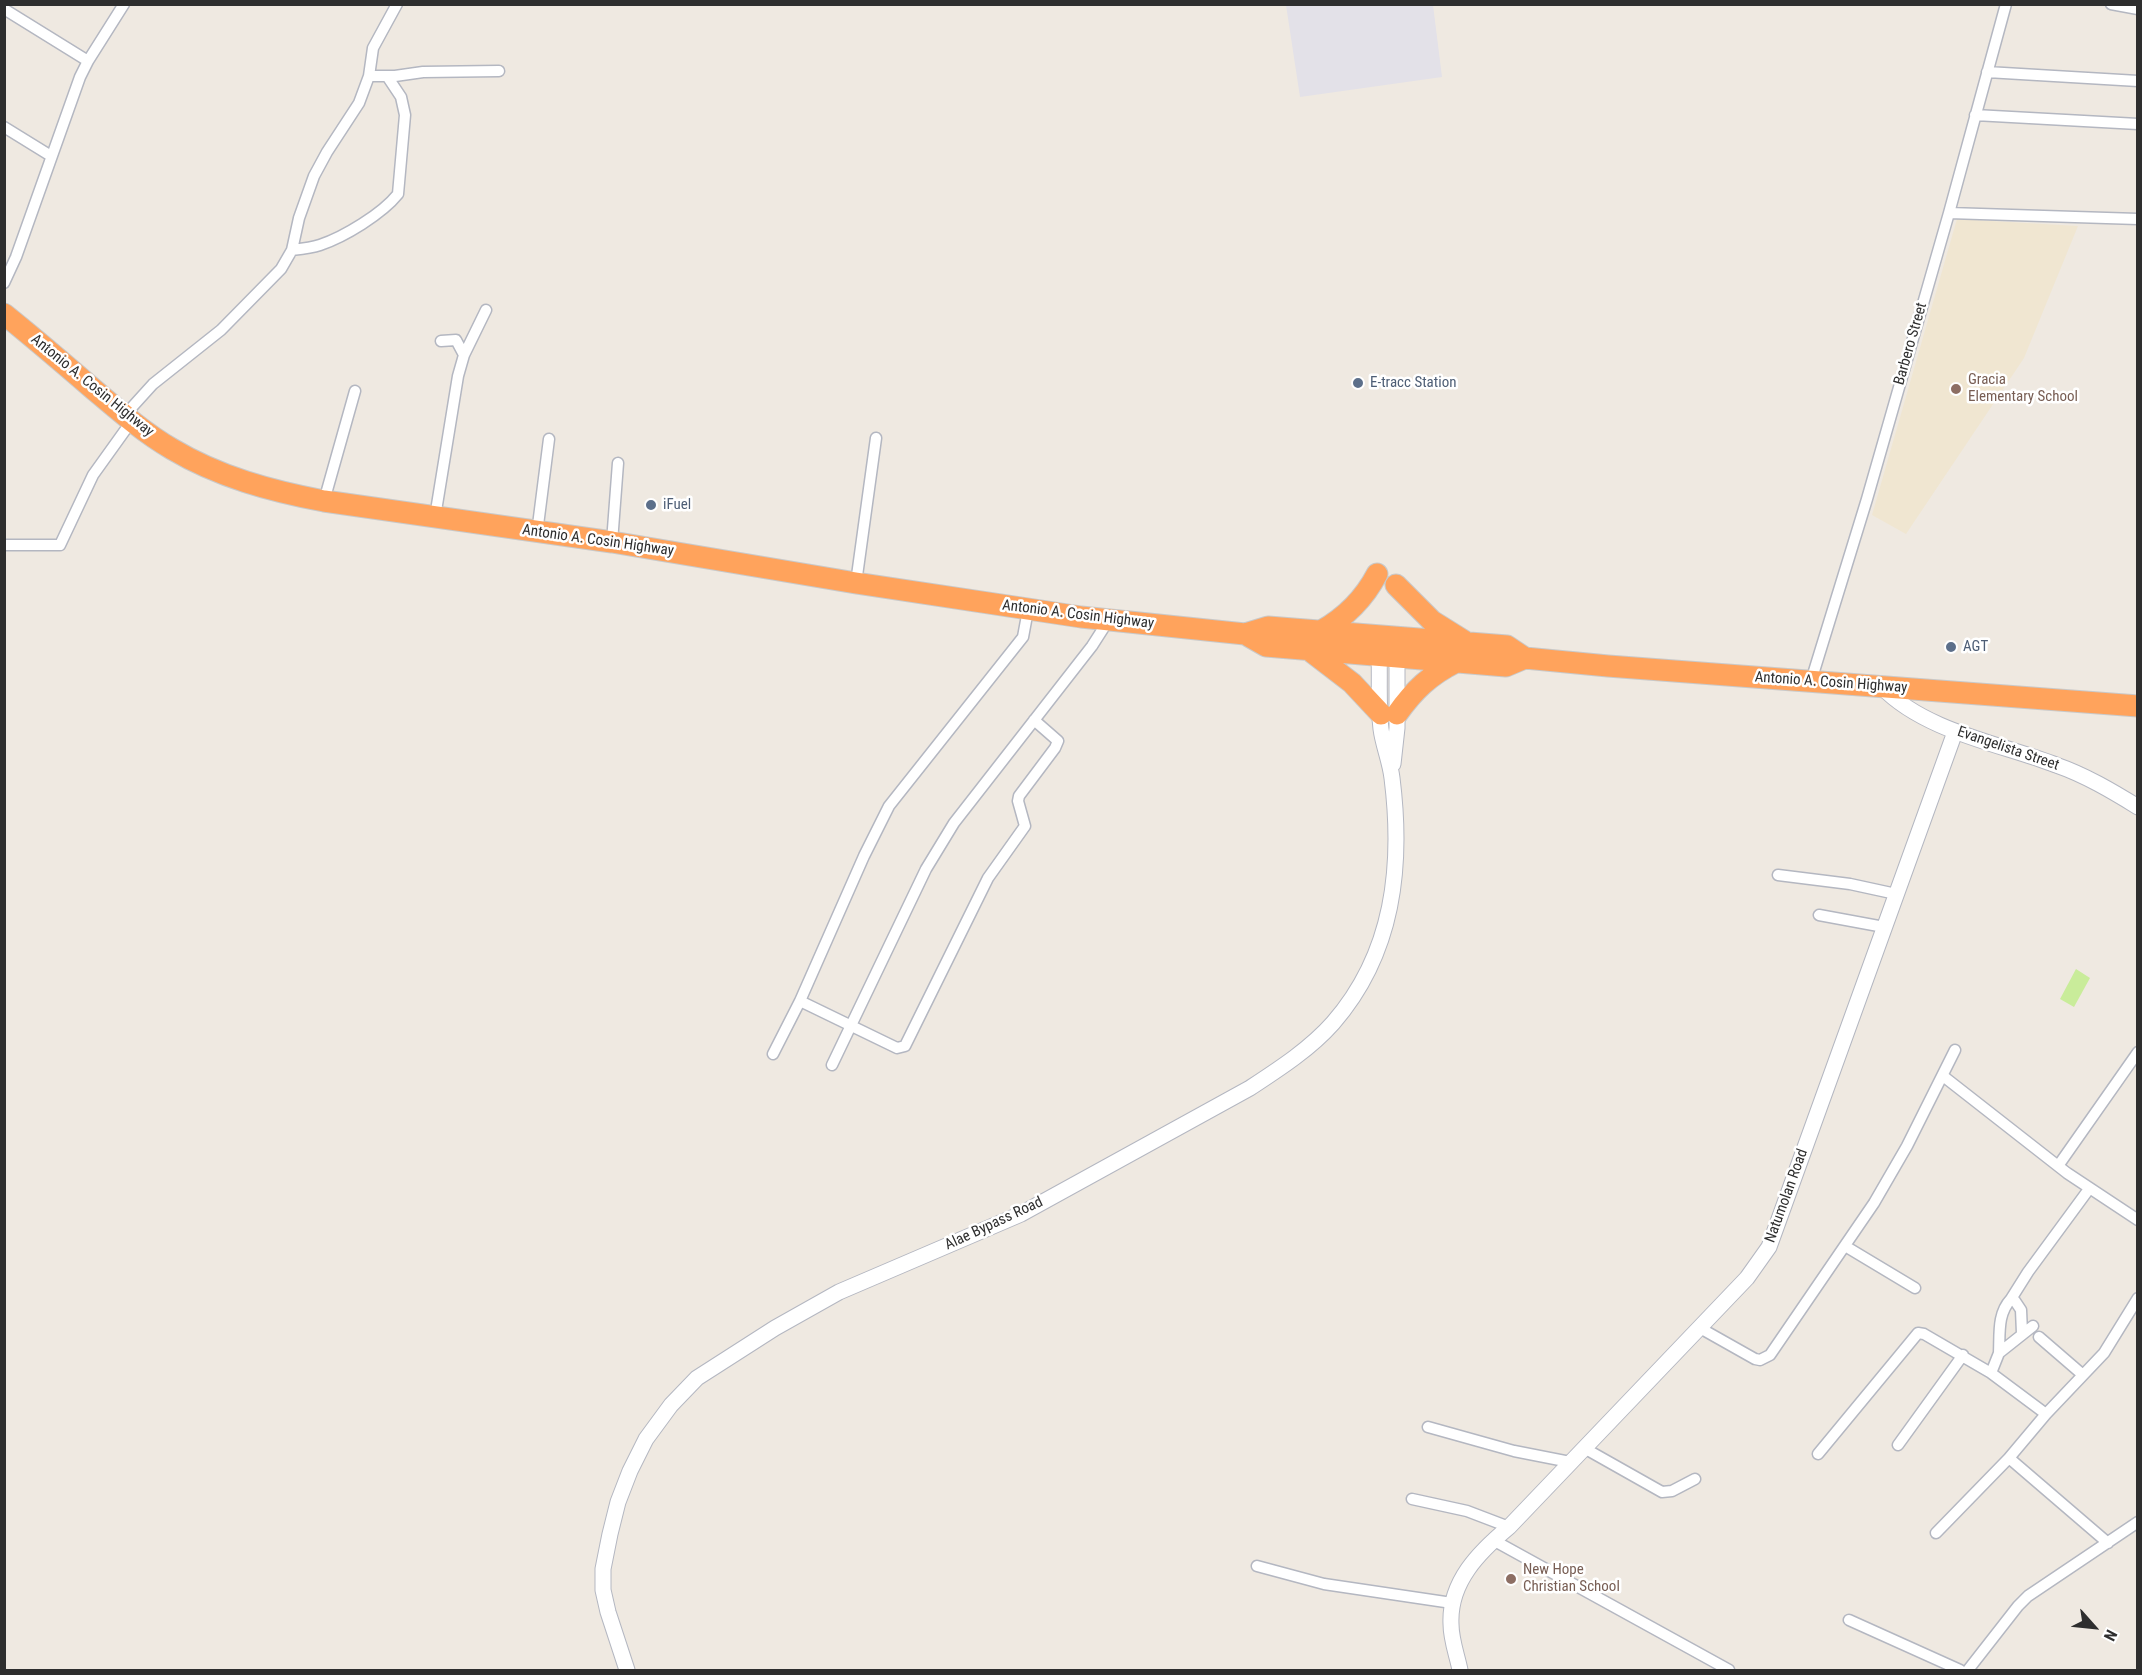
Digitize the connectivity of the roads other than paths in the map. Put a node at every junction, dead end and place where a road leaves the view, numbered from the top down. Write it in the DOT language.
graph roads {
  1 [pos="124,4"];
  2 [pos="397,4"];
  3 [pos="2006,4"];
  4 [pos="2111,4"];
  5 [pos="4,9"];
  6 [pos="2138,9"];
  7 [pos="88,61"];
  8 [pos="499,71"];
  9 [pos="1987,72"];
  10 [pos="369,76"];
  11 [pos="387,76"];
  12 [pos="2138,81"];
  13 [pos="1975,115"];
  14 [pos="2138,124"];
  15 [pos="4,127"];
  16 [pos="51,156"];
  17 [pos="1949,213"];
  18 [pos="2138,219"];
  19 [pos="292,250"];
  20 [pos="4,283"];
  21 [pos="486,310"];
  22 [pos="4,314"];
  23 [pos="441,341"];
  24 [pos="464,355"];
  25 [pos="355,391"];
  26 [pos="128,419"];
  27 [pos="876,438"];
  28 [pos="549,439"];
  29 [pos="618,463"];
  30 [pos="324,501"];
  31 [pos="435,517"];
  32 [pos="537,533"];
  33 [pos="612,542"];
  34 [pos="4,545"];
  35 [pos="1377,574"];
  36 [pos="856,583"];
  37 [pos="1396,585"];
  38 [pos="1028,610"];
  39 [pos="1108,621"];
  40 [pos="1321,631"];
  41 [pos="1245,634"];
  42 [pos="1467,643"];
  43 [pos="1388,646"];
  44 [pos="1308,650"];
  45 [pos="1525,658"];
  46 [pos="1456,662"];
  47 [pos="1811,681"];
  48 [pos="1882,687"];
  49 [pos="2138,706"];
  50 [pos="1389,714"];
  51 [pos="1034,720"];
  52 [pos="1955,732"];
  53 [pos="2138,807"];
  54 [pos="1778,875"];
  55 [pos="1896,894"];
  56 [pos="1819,915"];
  57 [pos="1884,927"];
  58 [pos="800,1001"];
  59 [pos="851,1025"];
  60 [pos="1955,1050"];
  61 [pos="2138,1052"];
  62 [pos="773,1054"];
  63 [pos="832,1065"];
  64 [pos="1942,1076"];
  65 [pos="2058,1166"];
  66 [pos="2089,1189"];
  67 [pos="2138,1220"];
  68 [pos="1845,1246"];
  69 [pos="1915,1288"];
  70 [pos="2138,1298"];
  71 [pos="2011,1299"];
  72 [pos="2032,1326"];
  73 [pos="1700,1328"];
  74 [pos="2022,1334"];
  75 [pos="2039,1337"];
  76 [pos="1999,1353"];
  77 [pos="1963,1355"];
  78 [pos="1991,1373"];
  79 [pos="2083,1375"];
  80 [pos="2046,1414"];
  81 [pos="1428,1427"];
  82 [pos="1898,1445"];
  83 [pos="1584,1448"];
  84 [pos="1818,1454"];
  85 [pos="2009,1458"];
  86 [pos="1570,1462"];
  87 [pos="1695,1479"];
  88 [pos="1412,1499"];
  89 [pos="2138,1522"];
  90 [pos="1509,1527"];
  91 [pos="1936,1533"];
  92 [pos="1493,1540"];
  93 [pos="2108,1543"];
  94 [pos="1257,1566"];
  95 [pos="1452,1603"];
  96 [pos="1850,1620"];
  97 [pos="627,1671"];
  98 [pos="1460,1671"];
  99 [pos="1729,1671"];
  100 [pos="1960,1671"];
  101 [pos="1968,1671"];
  1 -- 7 [label="street"];
  2 -- 10 [label="street"];
  3 -- 9 [label="street, Barbero Street"];
  4 -- 6 [label="street"];
  5 -- 7 [label="street"];
  7 -- 16 [label="street"];
  8 -- 11 [label="street"];
  9 -- 12 [label="street"];
  9 -- 13 [label="street, Barbero Street"];
  10 -- 11 [label="street"];
  10 -- 19 [label="street"];
  11 -- 19 [label="street"];
  13 -- 14 [label="street"];
  13 -- 17 [label="street, Barbero Street"];
  15 -- 16 [label="street"];
  16 -- 20 [label="street"];
  17 -- 18 [label="street"];
  17 -- 47 [label="street, Barbero Street"];
  19 -- 26 [label="street"];
  21 -- 24 [label="street"];
  22 -- 26 [label="highway, Antonio A. Cosin Highway"];
  23 -- 24 [label="street"];
  24 -- 31 [label="street"];
  25 -- 30 [label="street"];
  26 -- 30 [label="highway, Antonio A. Cosin Highway"];
  26 -- 34 [label="street"];
  27 -- 36 [label="street"];
  28 -- 32 [label="street"];
  29 -- 33 [label="street"];
  30 -- 31 [label="highway, Antonio A. Cosin Highway"];
  31 -- 32 [label="highway, Antonio A. Cosin Highway"];
  32 -- 33 [label="highway, Antonio A. Cosin Highway"];
  33 -- 36 [label="highway, Antonio A. Cosin Highway"];
  35 -- 40 [label="highway"];
  36 -- 38 [label="highway, Antonio A. Cosin Highway"];
  37 -- 42 [label="highway"];
  38 -- 39 [label="highway, Antonio A. Cosin Highway"];
  38 -- 58 [label="street"];
  39 -- 41 [label="highway, Antonio A. Cosin Highway"];
  39 -- 51 [label="street"];
  40 -- 41 [label="highway, Antonio A. Cosin Highway"];
  40 -- 43 [label="highway, Antonio A. Cosin Highway"];
  41 -- 44 [label="highway, Antonio A. Cosin Highway"];
  42 -- 43 [label="highway, Antonio A. Cosin Highway"];
  42 -- 45 [label="highway, Antonio A. Cosin Highway"];
  43 -- 44 [label="highway, Antonio A. Cosin Highway"];
  43 -- 46 [label="highway, Antonio A. Cosin Highway"];
  43 -- 50 [label="main road, Alae Bypass Road"];
  44 -- 50 [label="highway"];
  45 -- 46 [label="highway, Antonio A. Cosin Highway"];
  45 -- 47 [label="highway, Antonio A. Cosin Highway"];
  46 -- 50 [label="highway"];
  47 -- 48 [label="highway, Antonio A. Cosin Highway"];
  48 -- 49 [label="highway, Antonio A. Cosin Highway"];
  48 -- 52 [label="main road, Evangelista Street"];
  50 -- 97 [label="main road, Alae Bypass Road"];
  51 -- 59 [label="street"];
  51 -- 59 [label="street"];
  52 -- 53 [label="main road, Evangelista Street"];
  52 -- 55 [label="main road, Natumolan Road"];
  54 -- 55 [label="street"];
  55 -- 57 [label="main road, Natumolan Road"];
  56 -- 57 [label="street"];
  57 -- 73 [label="main road, Natumolan Road"];
  58 -- 59 [label="street"];
  58 -- 62 [label="street"];
  59 -- 63 [label="street"];
  60 -- 64 [label="street"];
  61 -- 65 [label="street"];
  64 -- 65 [label="street"];
  64 -- 68 [label="street"];
  65 -- 66 [label="street"];
  66 -- 67 [label="street"];
  66 -- 71 [label="street"];
  68 -- 69 [label="street"];
  68 -- 73 [label="street"];
  70 -- 79 [label="street"];
  71 -- 74 [label="street"];
  71 -- 76 [label="street"];
  72 -- 74 [label="street"];
  73 -- 83 [label="main road, Natumolan Road"];
  74 -- 76 [label="street"];
  75 -- 79 [label="street"];
  76 -- 78 [label="street"];
  77 -- 78 [label="street"];
  77 -- 82 [label="street"];
  77 -- 84 [label="street"];
  78 -- 80 [label="street"];
  79 -- 80 [label="street"];
  80 -- 85 [label="street"];
  81 -- 86 [label="street"];
  83 -- 86 [label="main road, Natumolan Road"];
  83 -- 87 [label="street"];
  85 -- 91 [label="street"];
  85 -- 93 [label="street"];
  86 -- 90 [label="main road, Natumolan Road"];
  88 -- 90 [label="street"];
  89 -- 93 [label="street"];
  90 -- 92 [label="main road, Natumolan Road"];
  92 -- 95 [label="main road, Natumolan Road"];
  92 -- 99 [label="street"];
  93 -- 101 [label="street"];
  94 -- 95 [label="street"];
  95 -- 98 [label="main road, Natumolan Road"];
  96 -- 100 [label="street"];
}
